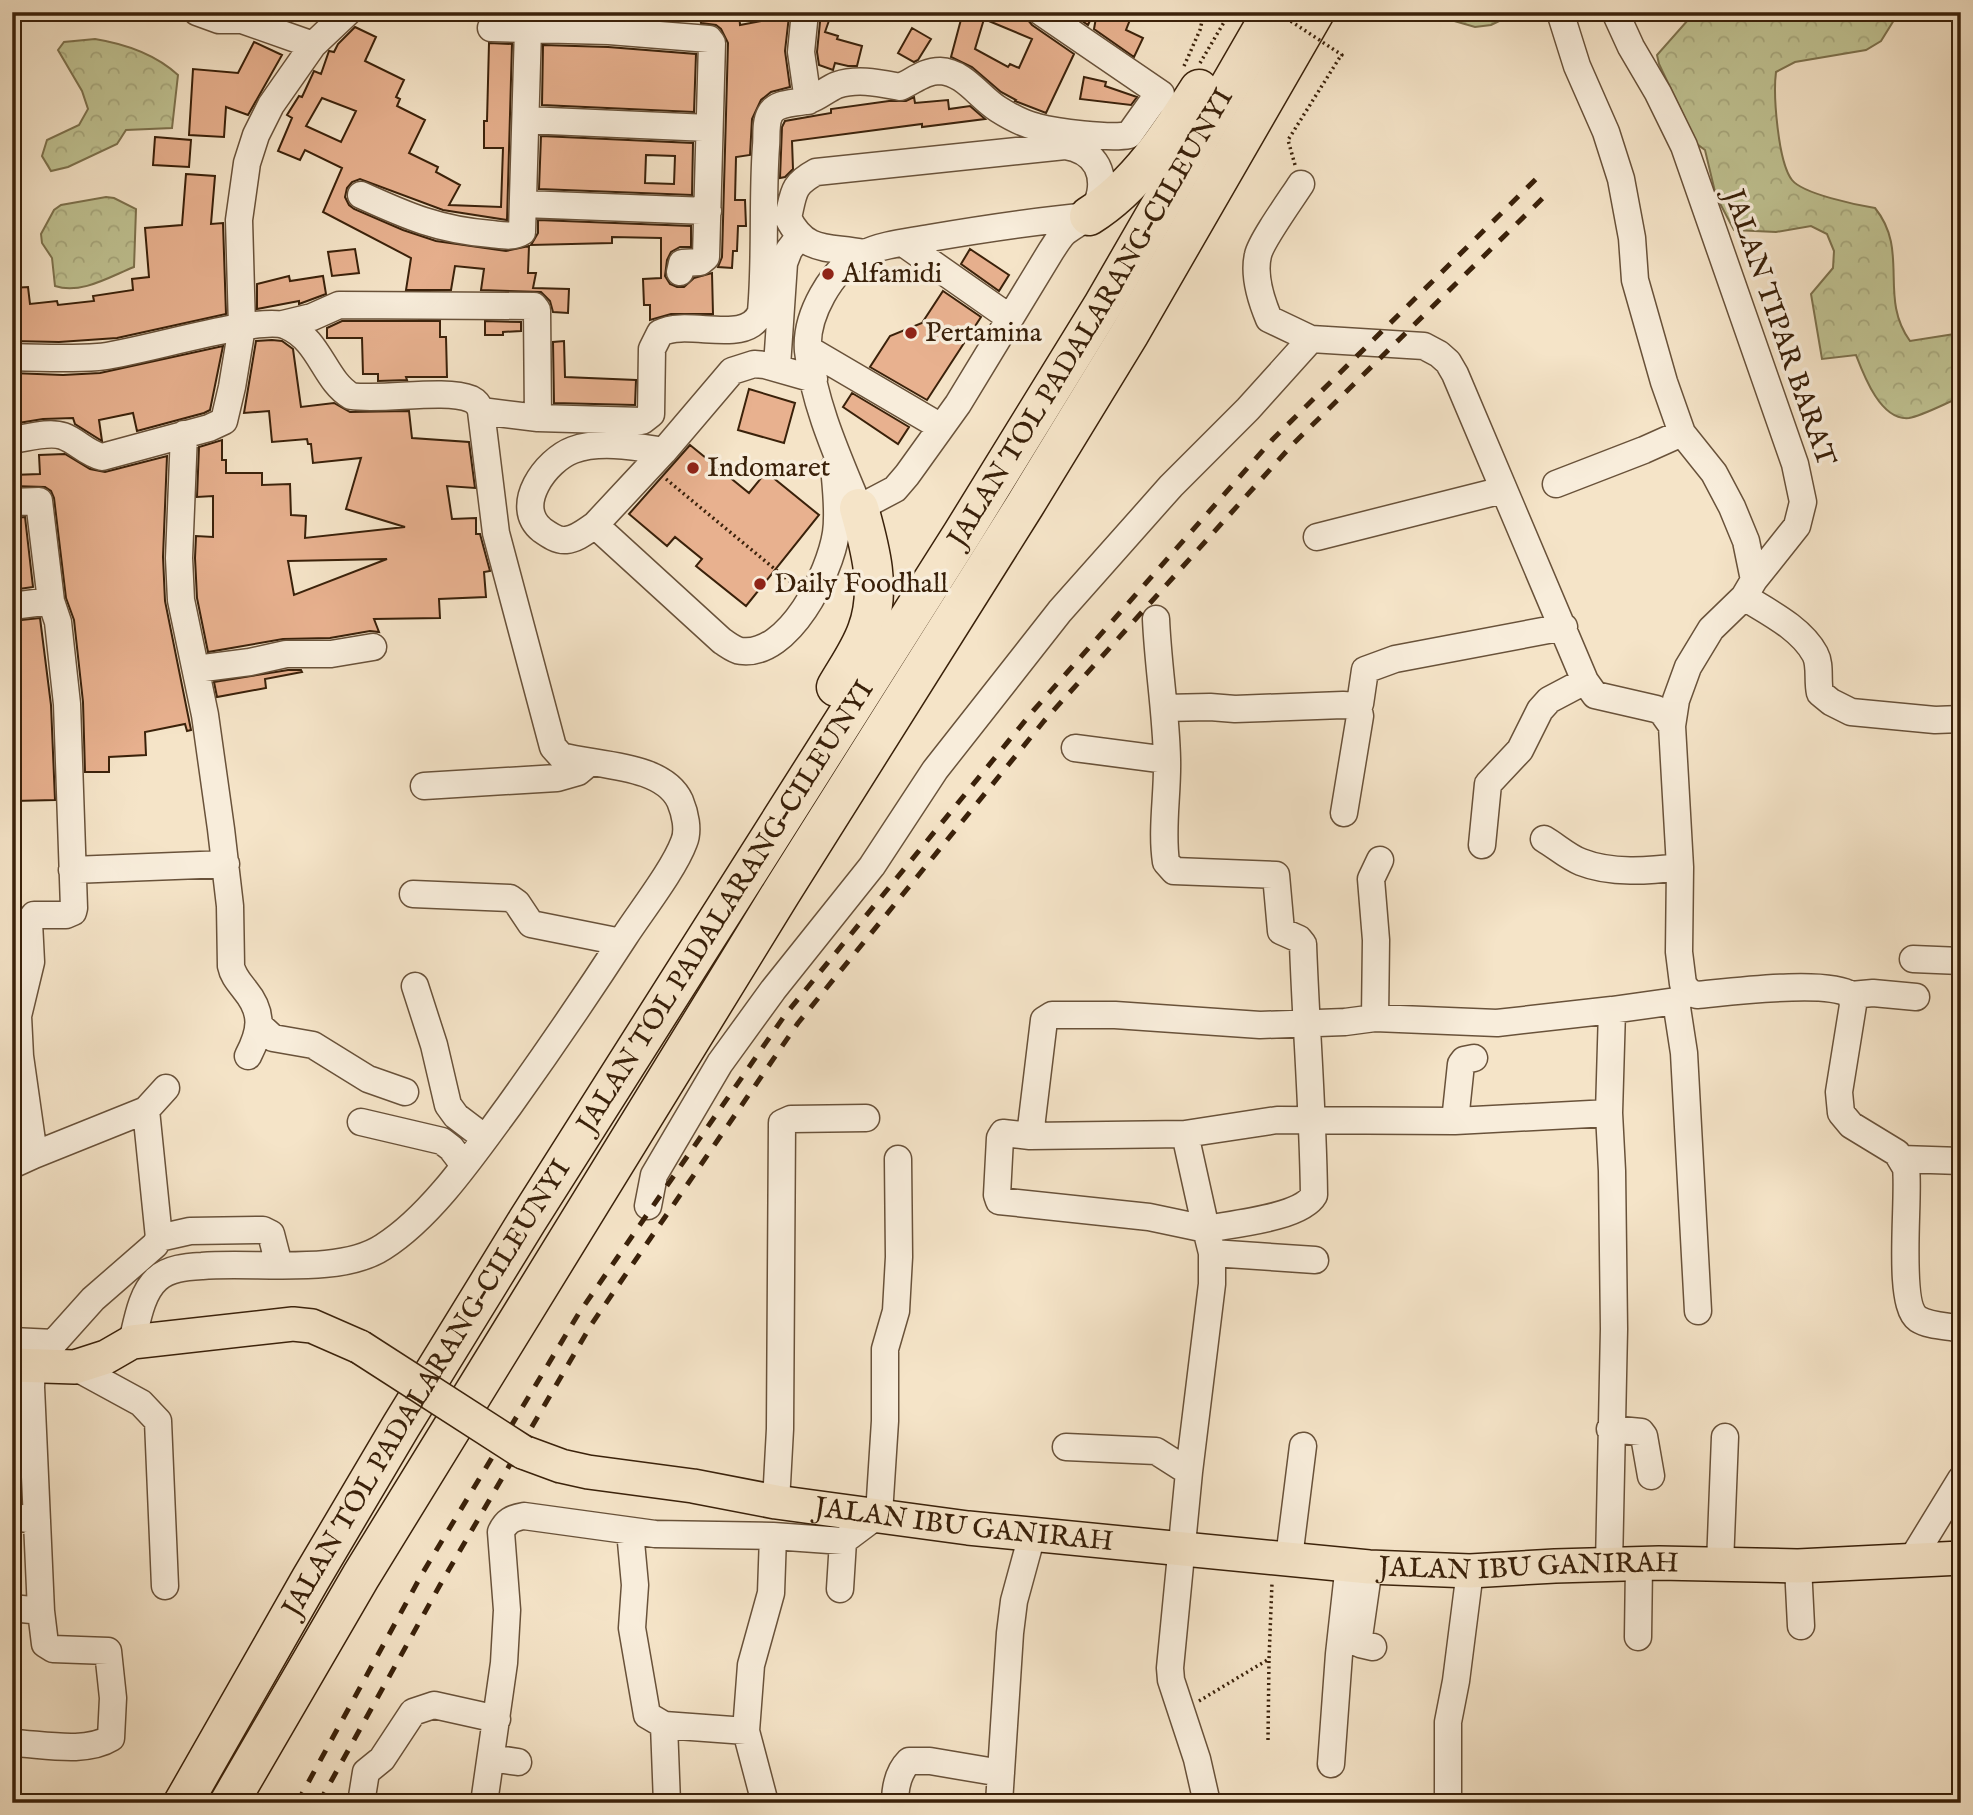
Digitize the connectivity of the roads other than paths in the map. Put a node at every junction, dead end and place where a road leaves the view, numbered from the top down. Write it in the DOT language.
graph roads {
  1 [pos="197,12"];
  2 [pos="348,12"];
  3 [pos="805,12"];
  4 [pos="1041,12"];
  5 [pos="1248,12"];
  6 [pos="1274,12"];
  7 [pos="1315,12"];
  8 [pos="1560,12"];
  9 [pos="1615,12"];
  10 [pos="238,16"];
  11 [pos="608,21"];
  12 [pos="491,29"];
  13 [pos="528,29"];
  14 [pos="313,45"];
  15 [pos="808,101"];
  16 [pos="527,120"];
  17 [pos="709,128"];
  18 [pos="1301,184"];
  19 [pos="361,195"];
  20 [pos="524,204"];
  21 [pos="708,211"];
  22 [pos="1089,216"];
  23 [pos="799,237"];
  24 [pos="903,243"];
  25 [pos="863,253"];
  26 [pos="680,272"];
  27 [pos="1010,318"];
  28 [pos="283,324"];
  29 [pos="242,327"];
  30 [pos="1311,339"];
  31 [pos="808,349"];
  32 [pos="12,357"];
  33 [pos="776,366"];
  34 [pos="814,379"];
  35 [pos="481,411"];
  36 [pos="538,418"];
  37 [pos="941,427"];
  38 [pos="1682,433"];
  39 [pos="184,434"];
  40 [pos="12,440"];
  41 [pos="833,445"];
  42 [pos="657,459"];
  43 [pos="1556,484"];
  44 [pos="1503,490"];
  45 [pos="12,502"];
  46 [pos="859,508"];
  47 [pos="595,525"];
  48 [pos="1317,537"];
  49 [pos="1749,589"];
  50 [pos="51,601"];
  51 [pos="12,606"];
  52 [pos="1156,619"];
  53 [pos="1564,627"];
  54 [pos="373,647"];
  55 [pos="196,669"];
  56 [pos="1585,681"];
  57 [pos="1358,706"];
  58 [pos="1164,708"];
  59 [pos="1961,719"];
  60 [pos="1672,726"];
  61 [pos="1075,748"];
  62 [pos="1167,760"];
  63 [pos="590,762"];
  64 [pos="424,786"];
  65 [pos="1344,813"];
  66 [pos="1544,839"];
  67 [pos="1482,845"];
  68 [pos="1380,860"];
  69 [pos="226,864"];
  70 [pos="1680,867"];
  71 [pos="72,870"];
  72 [pos="413,894"];
  73 [pos="713,927"];
  74 [pos="621,942"];
  75 [pos="1913,959"];
  76 [pos="1961,961"];
  77 [pos="415,986"];
  78 [pos="1852,995"];
  79 [pos="1682,996"];
  80 [pos="1916,997"];
  81 [pos="1612,1010"];
  82 [pos="15,1016"];
  83 [pos="1376,1018"];
  84 [pos="1306,1025"];
  85 [pos="260,1026"];
  86 [pos="248,1056"];
  87 [pos="1474,1058"];
  88 [pos="166,1088"];
  89 [pos="405,1092"];
  90 [pos="146,1110"];
  91 [pos="1609,1113"];
  92 [pos="866,1118"];
  93 [pos="1455,1121"];
  94 [pos="361,1122"];
  95 [pos="1313,1122"];
  96 [pos="1185,1135"];
  97 [pos="1030,1136"];
  98 [pos="485,1138"];
  99 [pos="898,1159"];
  100 [pos="1901,1159"];
  101 [pos="23,1160"];
  102 [pos="1961,1161"];
  103 [pos="464,1165"];
  104 [pos="648,1206"];
  105 [pos="159,1238"];
  106 [pos="1209,1241"];
  107 [pos="1315,1260"];
  108 [pos="279,1265"];
  109 [pos="1698,1311"];
  110 [pos="1961,1329"];
  111 [pos="12,1341"];
  112 [pos="132,1342"];
  113 [pos="43,1360"];
  114 [pos="1610,1429"];
  115 [pos="1725,1437"];
  116 [pos="1303,1446"];
  117 [pos="1066,1447"];
  118 [pos="1189,1472"];
  119 [pos="1651,1476"];
  120 [pos="1961,1479"];
  121 [pos="776,1502"];
  122 [pos="879,1514"];
  123 [pos="24,1519"];
  124 [pos="630,1531"];
  125 [pos="1032,1535"];
  126 [pos="773,1536"];
  127 [pos="844,1541"];
  128 [pos="1181,1550"];
  129 [pos="1281,1558"];
  130 [pos="1961,1558"];
  131 [pos="1912,1559"];
  132 [pos="1624,1564"];
  133 [pos="1720,1564"];
  134 [pos="1359,1566"];
  135 [pos="1798,1566"];
  136 [pos="1470,1571"];
  137 [pos="164,1586"];
  138 [pos="840,1589"];
  139 [pos="12,1608"];
  140 [pos="41,1611"];
  141 [pos="1801,1626"];
  142 [pos="1638,1637"];
  143 [pos="1373,1647"];
  144 [pos="496,1719"];
  145 [pos="664,1726"];
  146 [pos="746,1731"];
  147 [pos="12,1743"];
  148 [pos="491,1758"];
  149 [pos="517,1762"];
  150 [pos="1331,1764"];
  151 [pos="1001,1773"];
  152 [pos="183,1803"];
  153 [pos="229,1803"];
  154 [pos="361,1803"];
  155 [pos="484,1803"];
  156 [pos="667,1803"];
  157 [pos="765,1803"];
  158 [pos="895,1803"];
  159 [pos="999,1803"];
  160 [pos="1207,1803"];
  161 [pos="1448,1803"];
  1 -- 10 [label="street"];
  2 -- 14 [label="street"];
  3 -- 15 [label="street"];
  4 -- 15 [label="street"];
  5 -- 22 [label="highway"];
  6 -- 73 [label="highway, JALAN TOL PADALARANG–CILEUNYI"];
  7 -- 153 [label="highway, JALAN TOL PADALARANG–CILEUNYI"];
  8 -- 38 [label="street"];
  9 -- 49 [label="street, JALAN TIPAR BARAT"];
  10 -- 14 [label="street"];
  11 -- 13 [label="street"];
  11 -- 17 [label="street"];
  12 -- 13 [label="street"];
  13 -- 16 [label="street"];
  14 -- 29 [label="street"];
  15 -- 36 [label="street"];
  16 -- 17 [label="street"];
  16 -- 20 [label="street"];
  17 -- 21 [label="street"];
  18 -- 30 [label="street"];
  19 -- 20 [label="street"];
  20 -- 21 [label="street"];
  21 -- 26 [label="street"];
  22 -- 23 [label="street"];
  22 -- 24 [label="street"];
  22 -- 27 [label="street"];
  23 -- 25 [label="street"];
  23 -- 33 [label="street"];
  24 -- 25 [label="street"];
  24 -- 27 [label="street"];
  25 -- 31 [label="street"];
  27 -- 37 [label="street"];
  28 -- 29 [label="street"];
  28 -- 35 [label="street"];
  28 -- 36 [label="street"];
  29 -- 32 [label="street"];
  29 -- 39 [label="street"];
  30 -- 44 [label="street"];
  30 -- 104 [label="street"];
  31 -- 34 [label="street"];
  31 -- 37 [label="street"];
  33 -- 34 [label="street"];
  33 -- 42 [label="street"];
  34 -- 41 [label="street"];
  35 -- 36 [label="street"];
  35 -- 63 [label="street"];
  37 -- 46 [label="street"];
  38 -- 43 [label="street"];
  38 -- 49 [label="street"];
  39 -- 40 [label="street"];
  39 -- 55 [label="street"];
  41 -- 46 [label="street"];
  41 -- 47 [label="street"];
  42 -- 47 [label="street"];
  42 -- 47 [label="street"];
  44 -- 48 [label="street"];
  44 -- 53 [label="street"];
  45 -- 50 [label="street"];
  46 -- 73 [label="highway"];
  49 -- 59 [label="street"];
  49 -- 60 [label="street, JALAN TIPAR BARAT"];
  50 -- 51 [label="street"];
  50 -- 71 [label="street"];
  52 -- 58 [label="street"];
  53 -- 56 [label="street"];
  53 -- 57 [label="street"];
  54 -- 55 [label="street"];
  55 -- 69 [label="street"];
  56 -- 60 [label="street"];
  56 -- 67 [label="street"];
  57 -- 58 [label="street"];
  57 -- 65 [label="street"];
  58 -- 62 [label="street"];
  60 -- 70 [label="street, JALAN TIPAR BARAT"];
  61 -- 62 [label="street"];
  62 -- 84 [label="street"];
  63 -- 64 [label="street"];
  63 -- 74 [label="street"];
  66 -- 70 [label="street"];
  68 -- 83 [label="street"];
  69 -- 71 [label="street"];
  69 -- 85 [label="street"];
  70 -- 79 [label="street, JALAN TIPAR BARAT"];
  71 -- 82 [label="street"];
  72 -- 74 [label="street"];
  73 -- 152 [label="highway, JALAN TOL PADALARANG–CILEUNYI"];
  74 -- 98 [label="street"];
  75 -- 76 [label="street"];
  77 -- 98 [label="street"];
  78 -- 79 [label="street"];
  78 -- 80 [label="street"];
  78 -- 100 [label="street"];
  79 -- 81 [label="street"];
  79 -- 109 [label="street, JALAN TIPAR BARAT"];
  81 -- 83 [label="street"];
  81 -- 91 [label="street"];
  82 -- 101 [label="street"];
  83 -- 84 [label="street"];
  84 -- 95 [label="street"];
  84 -- 97 [label="street"];
  85 -- 86 [label="street"];
  85 -- 89 [label="street"];
  87 -- 93 [label="street"];
  88 -- 90 [label="street"];
  90 -- 101 [label="street"];
  90 -- 105 [label="street"];
  91 -- 93 [label="street"];
  91 -- 114 [label="street"];
  92 -- 121 [label="street"];
  93 -- 95 [label="street"];
  94 -- 103 [label="street"];
  95 -- 96 [label="street"];
  95 -- 106 [label="street"];
  96 -- 97 [label="street"];
  96 -- 106 [label="street"];
  97 -- 106 [label="street"];
  98 -- 103 [label="street"];
  99 -- 122 [label="street"];
  100 -- 102 [label="street"];
  100 -- 110 [label="street"];
  103 -- 108 [label="street"];
  105 -- 108 [label="street"];
  105 -- 113 [label="street"];
  106 -- 107 [label="street"];
  106 -- 118 [label="street"];
  108 -- 112 [label="street"];
  111 -- 113 [label="street"];
  112 -- 113 [label="main road, JALAN IBU GANIRAH"];
  112 -- 121 [label="main road, JALAN IBU GANIRAH, bridge"];
  113 -- 123 [label="street"];
  113 -- 137 [label="street"];
  114 -- 119 [label="street"];
  114 -- 132 [label="street"];
  115 -- 133 [label="street"];
  116 -- 129 [label="street"];
  117 -- 118 [label="street"];
  118 -- 128 [label="street"];
  120 -- 131 [label="street"];
  121 -- 122 [label="main road, JALAN IBU GANIRAH"];
  122 -- 125 [label="main road, JALAN IBU GANIRAH"];
  122 -- 127 [label="street"];
  123 -- 140 [label="street"];
  124 -- 126 [label="street"];
  124 -- 144 [label="street"];
  124 -- 145 [label="street"];
  125 -- 128 [label="main road, JALAN IBU GANIRAH"];
  125 -- 151 [label="street"];
  126 -- 127 [label="street"];
  126 -- 146 [label="street"];
  127 -- 138 [label="street"];
  128 -- 129 [label="main road, JALAN IBU GANIRAH"];
  128 -- 160 [label="street"];
  129 -- 134 [label="main road, JALAN IBU GANIRAH"];
  130 -- 131 [label="main road, JALAN IBU GANIRAH"];
  131 -- 135 [label="main road, JALAN IBU GANIRAH"];
  132 -- 133 [label="main road, JALAN IBU GANIRAH"];
  132 -- 136 [label="main road, JALAN IBU GANIRAH"];
  132 -- 142 [label="street"];
  133 -- 135 [label="main road, JALAN IBU GANIRAH"];
  134 -- 136 [label="main road, JALAN IBU GANIRAH"];
  134 -- 143 [label="street"];
  134 -- 150 [label="street"];
  135 -- 141 [label="street"];
  136 -- 161 [label="street"];
  139 -- 140 [label="street"];
  140 -- 147 [label="street"];
  144 -- 148 [label="street"];
  144 -- 154 [label="street"];
  145 -- 146 [label="street"];
  145 -- 156 [label="street"];
  146 -- 157 [label="street"];
  148 -- 149 [label="street"];
  148 -- 155 [label="street"];
  151 -- 158 [label="street"];
  151 -- 159 [label="street"];
}
